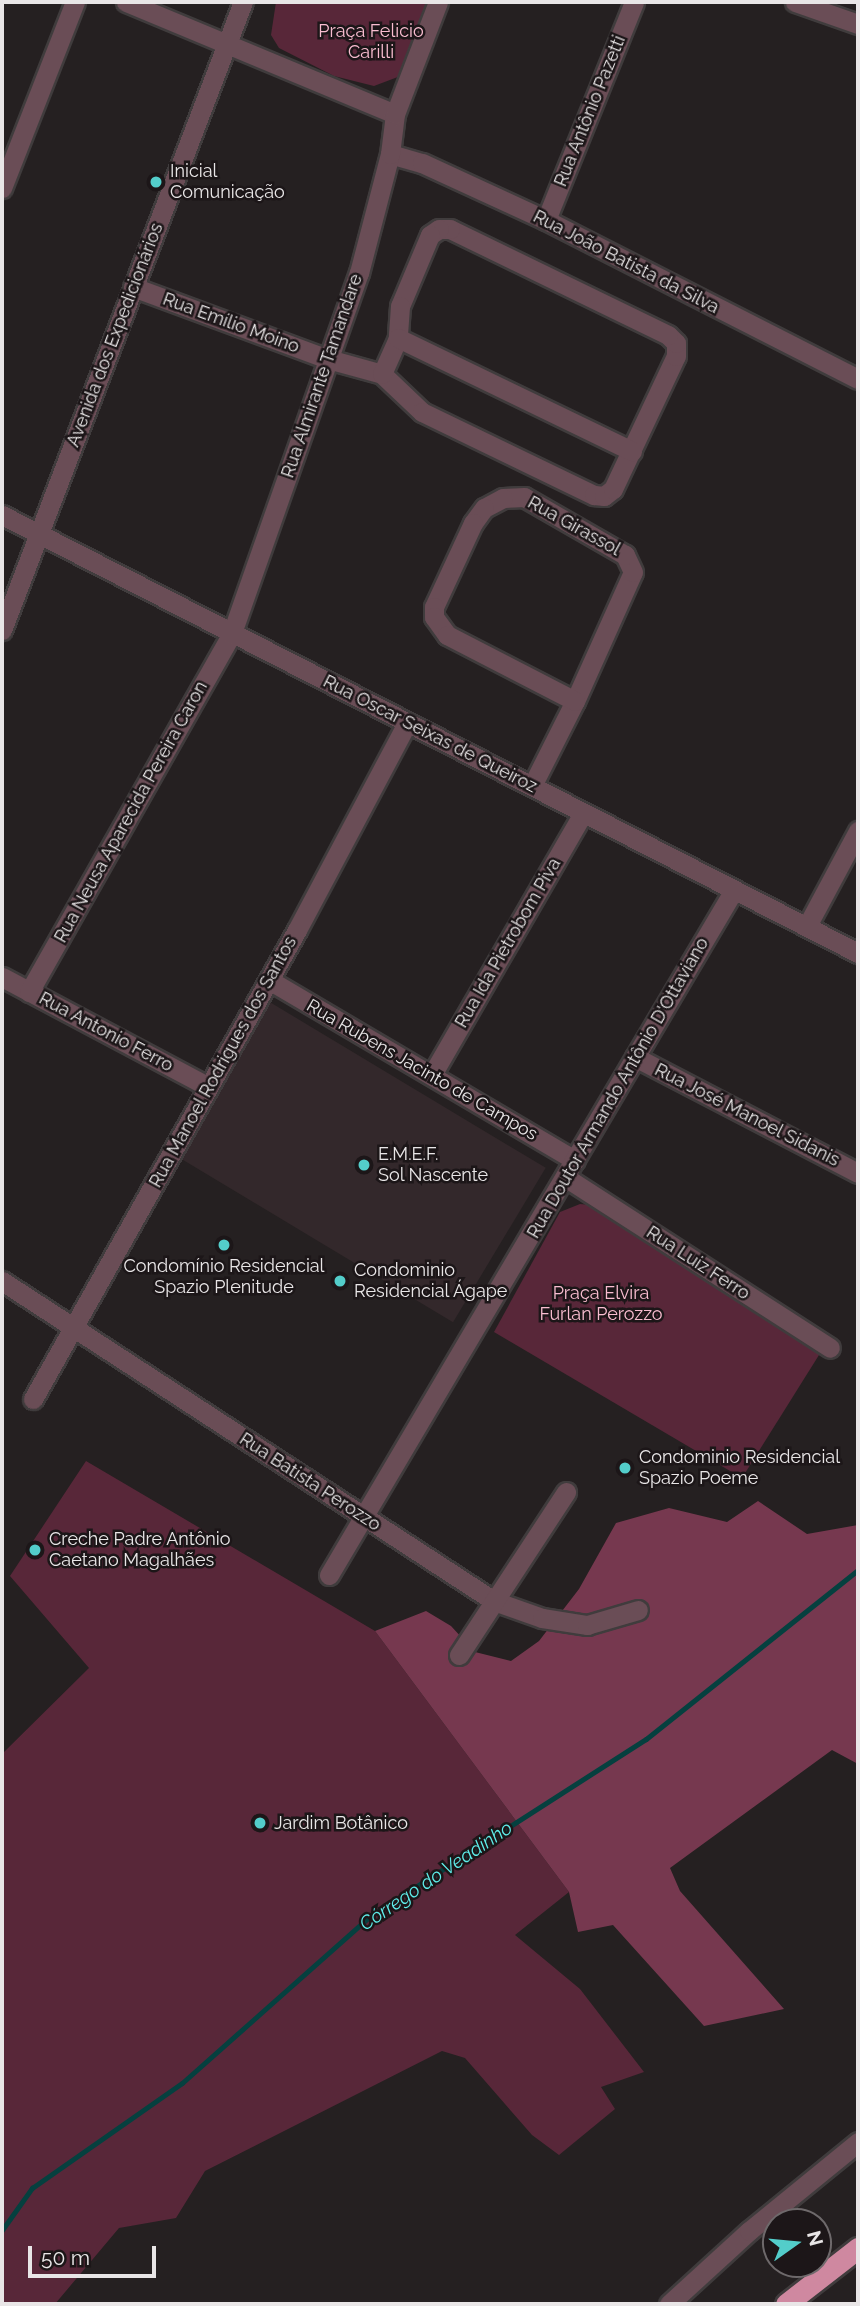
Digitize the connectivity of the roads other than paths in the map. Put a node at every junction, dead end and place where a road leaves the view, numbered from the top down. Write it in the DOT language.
graph roads {
  1 [pos="75,2"];
  2 [pos="127,2"];
  3 [pos="243,2"];
  4 [pos="438,2"];
  5 [pos="634,2"];
  6 [pos="796,2"];
  7 [pos="858,24"];
  8 [pos="228,43"];
  9 [pos="395,114"];
  10 [pos="390,154"];
  11 [pos="2,188"];
  12 [pos="546,220"];
  13 [pos="133,287"];
  14 [pos="398,338"];
  15 [pos="328,359"];
  16 [pos="383,374"];
  17 [pos="858,379"];
  18 [pos="632,451"];
  19 [pos="2,515"];
  20 [pos="39,534"];
  21 [pos="2,630"];
  22 [pos="232,633"];
  23 [pos="575,701"];
  24 [pos="407,723"];
  25 [pos="532,786"];
  26 [pos="583,813"];
  27 [pos="858,831"];
  28 [pos="734,890"];
  29 [pos="807,926"];
  30 [pos="858,953"];
  31 [pos="2,977"];
  32 [pos="269,980"];
  33 [pos="29,992"];
  34 [pos="635,1057"];
  35 [pos="433,1073"];
  36 [pos="209,1087"];
  37 [pos="570,1169"];
  38 [pos="858,1173"];
  39 [pos="2,1281"];
  40 [pos="76,1330"];
  41 [pos="830,1348"];
  42 [pos="33,1399"];
  43 [pos="566,1492"];
  44 [pos="363,1517"];
  45 [pos="330,1575"];
  46 [pos="494,1601"];
  47 [pos="638,1609"];
  48 [pos="459,1655"];
  49 [pos="858,2142"];
  50 [pos="858,2248"];
  51 [pos="669,2304"];
  52 [pos="786,2304"];
  1 -- 11 [label="street"];
  2 -- 8 [label="street"];
  3 -- 8 [label="street, Avenida dos Expedicionários"];
  4 -- 9 [label="street, Rua Almirante Tamandare"];
  5 -- 12 [label="street, Rua Antônio Pazetti"];
  6 -- 7 [label="street"];
  8 -- 9 [label="street"];
  8 -- 13 [label="street, Avenida dos Expedicionários"];
  9 -- 10 [label="street, Rua Almirante Tamandare"];
  10 -- 12 [label="street, Rua João Batista da Silva"];
  10 -- 15 [label="street, Rua Almirante Tamandare"];
  12 -- 17 [label="street, Rua João Batista da Silva"];
  13 -- 15 [label="street, Rua Emílio Moino"];
  13 -- 20 [label="street, Avenida dos Expedicionários"];
  14 -- 16 [label="street"];
  14 -- 18 [label="street"];
  14 -- 18 [label="street"];
  15 -- 16 [label="street, Rua Emílio Moino"];
  15 -- 22 [label="street, Rua Almirante Tamandare"];
  16 -- 18 [label="street"];
  19 -- 20 [label="street, Rua Oscar Seixas de Queiroz"];
  20 -- 21 [label="street, Avenida dos Expedicionários"];
  20 -- 22 [label="street, Rua Oscar Seixas de Queiroz"];
  22 -- 24 [label="street, Rua Oscar Seixas de Queiroz"];
  22 -- 33 [label="street, Rua Neusa Aparecida Pereira Caron"];
  23 -- 23 [label="street, Rua Girassol"];
  23 -- 25 [label="street, Rua Girassol"];
  24 -- 25 [label="street, Rua Oscar Seixas de Queiroz"];
  24 -- 32 [label="street, Rua Manoel Rodrigues dos Santos"];
  25 -- 26 [label="street, Rua Oscar Seixas de Queiroz"];
  26 -- 28 [label="street, Rua Oscar Seixas de Queiroz"];
  26 -- 35 [label="street, Rua Ida Pietrobom Piva"];
  27 -- 29 [label="street"];
  28 -- 29 [label="street, Rua Oscar Seixas de Queiroz"];
  28 -- 34 [label="street, Rua Doutor Armando Antônio D'Ottaviano"];
  29 -- 30 [label="street, Rua Oscar Seixas de Queiroz"];
  31 -- 33 [label="street, Rua Antonio Ferro"];
  32 -- 35 [label="street, Rua Rubens Jacinto de Campos"];
  32 -- 36 [label="street, Rua Manoel Rodrigues dos Santos"];
  33 -- 36 [label="street, Rua Antonio Ferro"];
  34 -- 37 [label="street, Rua Doutor Armando Antônio D'Ottaviano"];
  34 -- 38 [label="street, Rua José Manoel Sidanis"];
  35 -- 37 [label="street, Rua Rubens Jacinto de Campos"];
  36 -- 40 [label="street, Rua Manoel Rodrigues dos Santos"];
  37 -- 41 [label="street, Rua Luiz Ferro"];
  37 -- 44 [label="street, Rua Doutor Armando Antônio D'Ottaviano"];
  39 -- 40 [label="street, Rua Batista Perozzo"];
  40 -- 42 [label="street, Rua Manoel Rodrigues dos Santos"];
  40 -- 44 [label="street, Rua Batista Perozzo"];
  43 -- 46 [label="street"];
  44 -- 45 [label="street, Rua Doutor Armando Antônio D'Ottaviano"];
  44 -- 46 [label="street, Rua Batista Perozzo"];
  46 -- 47 [label="street, Rua Batista Perozzo"];
  46 -- 48 [label="street"];
  49 -- 51 [label="street"];
  50 -- 52 [label="highway"];
}
